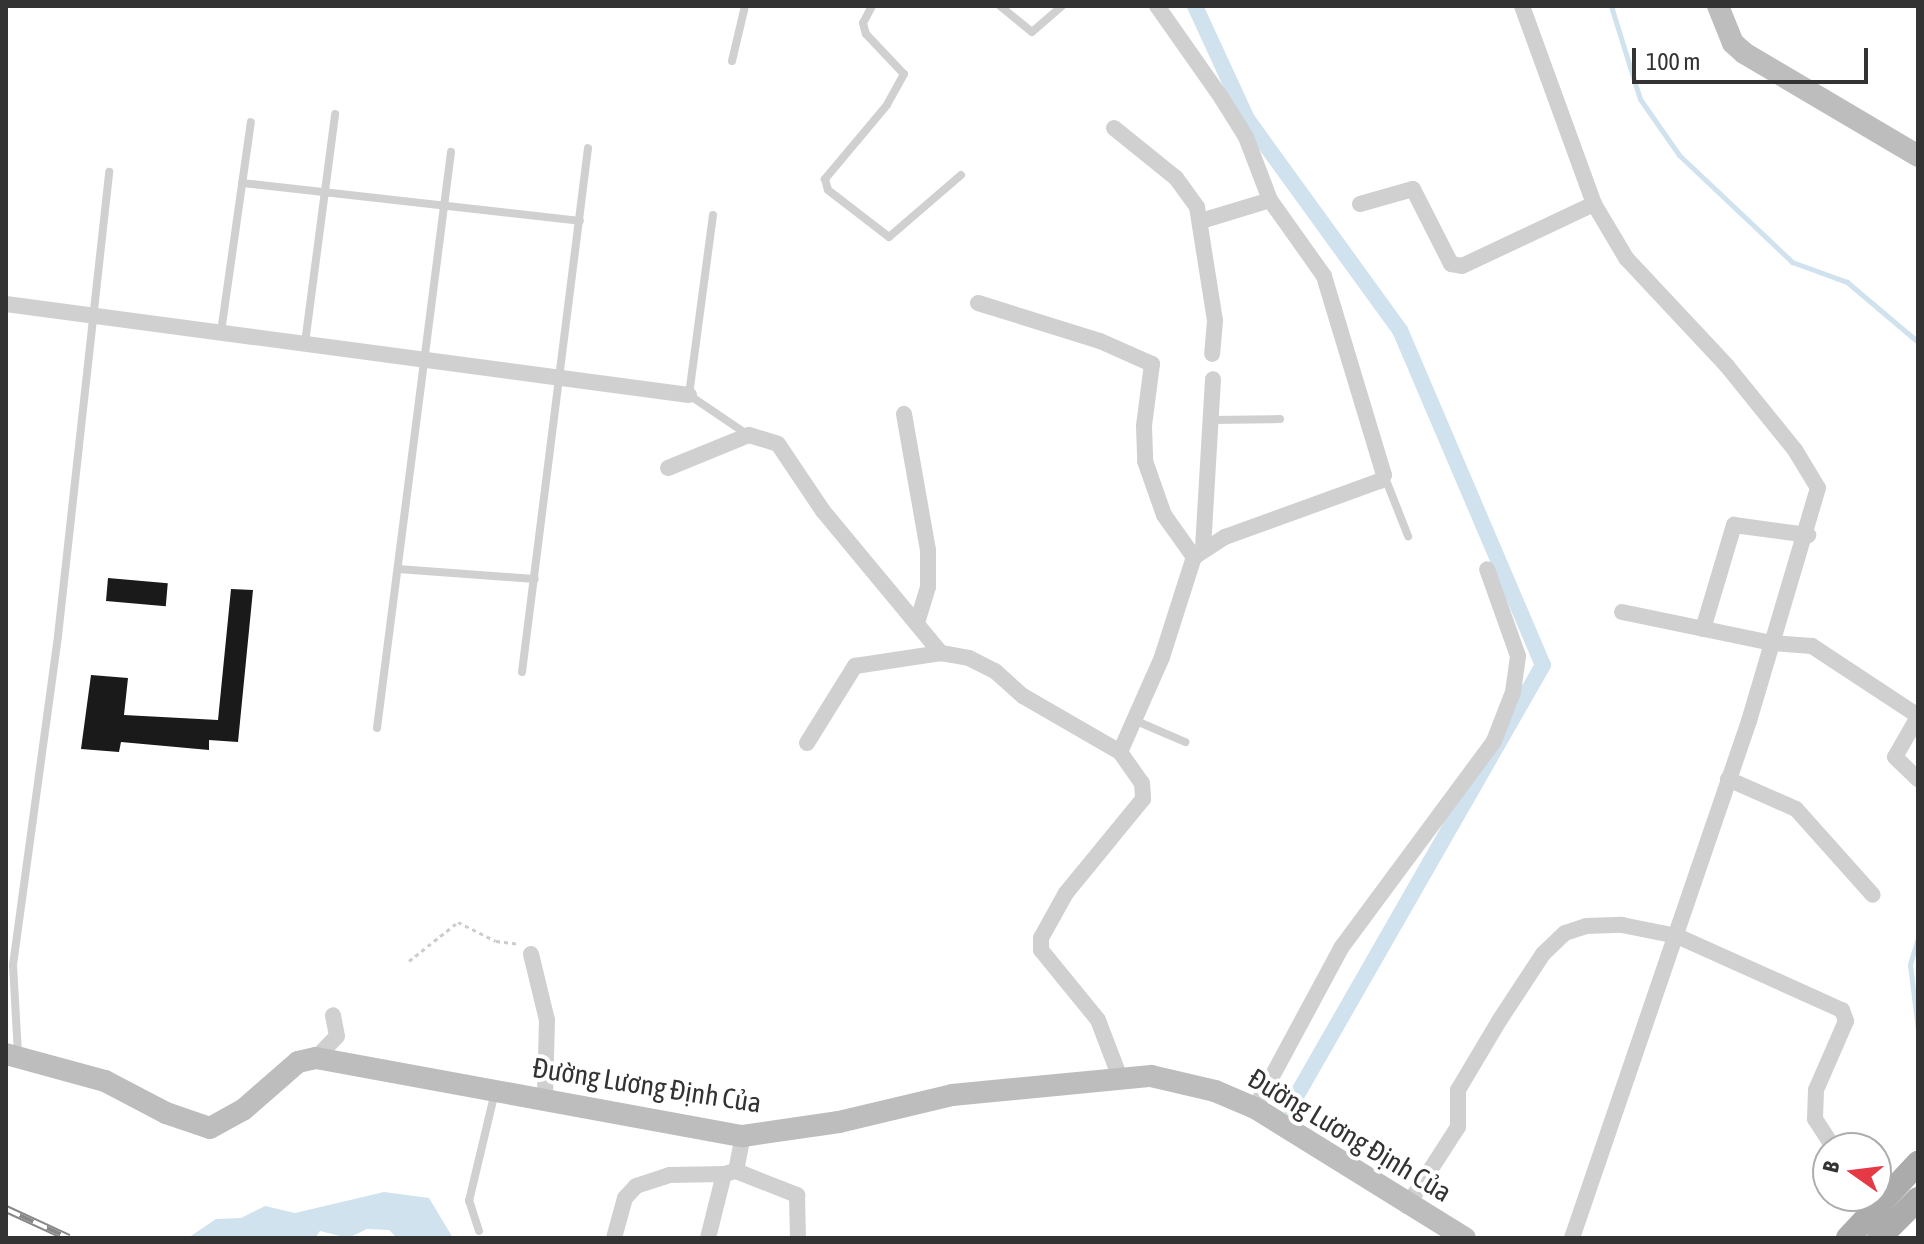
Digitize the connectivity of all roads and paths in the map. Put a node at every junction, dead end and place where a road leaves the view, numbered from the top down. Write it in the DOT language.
graph roads {
  1 [pos="745,6"];
  2 [pos="872,6"];
  3 [pos="1000,6"];
  4 [pos="1062,6"];
  5 [pos="1157,6"];
  6 [pos="1522,6"];
  7 [pos="1718,6"];
  8 [pos="732,61"];
  9 [pos="335,114"];
  10 [pos="251,122"];
  11 [pos="1114,128"];
  12 [pos="588,148"];
  13 [pos="451,152"];
  14 [pos="1918,156"];
  15 [pos="109,172"];
  16 [pos="961,175"];
  17 [pos="242,183"];
  18 [pos="325,192"];
  19 [pos="1270,200"];
  20 [pos="1360,204"];
  21 [pos="1594,204"];
  22 [pos="445,206"];
  23 [pos="713,215"];
  24 [pos="580,221"];
  25 [pos="1201,221"];
  26 [pos="978,303"];
  27 [pos="6,304"];
  28 [pos="91,315"];
  29 [pos="221,332"];
  30 [pos="305,344"];
  31 [pos="1212,354"];
  32 [pos="425,360"];
  33 [pos="562,378"];
  34 [pos="1213,379"];
  35 [pos="689,395"];
  36 [pos="904,414"];
  37 [pos="1280,419"];
  38 [pos="1212,420"];
  39 [pos="749,435"];
  40 [pos="668,468"];
  41 [pos="1384,475"];
  42 [pos="1808,535"];
  43 [pos="1408,536"];
  44 [pos="1199,552"];
  45 [pos="398,569"];
  46 [pos="1487,569"];
  47 [pos="535,579"];
  48 [pos="1622,612"];
  49 [pos="918,620"];
  50 [pos="1703,629"];
  51 [pos="1772,643"];
  52 [pos="941,653"];
  53 [pos="522,672"];
  54 [pos="1918,717"];
  55 [pos="1134,720"];
  56 [pos="377,728"];
  57 [pos="1185,742"];
  58 [pos="807,743"];
  59 [pos="1120,752"];
  60 [pos="1728,779"];
  61 [pos="1918,779"];
  62 [pos="1873,895"];
  63 [pos="1677,936"];
  64 [pos="531,954"];
  65 [pos="409,961"];
  66 [pos="333,1015"];
  67 [pos="12,1054"];
  68 [pos="316,1058"];
  69 [pos="1120,1078"];
  70 [pos="495,1092"];
  71 [pos="545,1099"];
  72 [pos="1255,1108"];
  73 [pos="1824,1132"];
  74 [pos="743,1136"];
  75 [pos="1918,1163"];
  76 [pos="730,1172"];
  77 [pos="1892,1182"];
  78 [pos="1918,1199"];
  79 [pos="1407,1206"];
  80 [pos="1918,1210"];
  81 [pos="1865,1212"];
  82 [pos="479,1231"];
  83 [pos="1848,1235"];
  84 [pos="614,1238"];
  85 [pos="708,1238"];
  86 [pos="798,1238"];
  87 [pos="1465,1238"];
  88 [pos="1572,1238"];
  89 [pos="1879,1238"];
  90 [pos="1892,1238"];
  1 -- 8 [label="lane"];
  2 -- 16 [label="lane"];
  3 -- 4 [label="lane"];
  5 -- 19 [label="street"];
  6 -- 21 [label="street"];
  7 -- 14 [label="street"];
  9 -- 18 [label="lane"];
  10 -- 17 [label="lane"];
  11 -- 25 [label="street"];
  12 -- 24 [label="lane"];
  13 -- 22 [label="lane"];
  15 -- 28 [label="lane"];
  17 -- 18 [label="lane"];
  17 -- 29 [label="lane"];
  18 -- 22 [label="lane"];
  18 -- 30 [label="lane"];
  19 -- 25 [label="street"];
  19 -- 41 [label="street"];
  20 -- 21 [label="street"];
  21 -- 42 [label="street"];
  22 -- 24 [label="lane"];
  22 -- 32 [label="lane"];
  23 -- 35 [label="lane"];
  24 -- 33 [label="lane"];
  25 -- 31 [label="street"];
  26 -- 44 [label="street"];
  27 -- 28 [label="street"];
  28 -- 29 [label="street"];
  28 -- 67 [label="lane"];
  29 -- 30 [label="street"];
  30 -- 32 [label="street"];
  32 -- 33 [label="street"];
  32 -- 45 [label="lane"];
  33 -- 35 [label="street"];
  33 -- 47 [label="lane"];
  34 -- 38 [label="street"];
  35 -- 39 [label="lane"];
  36 -- 49 [label="street"];
  37 -- 38 [label="lane"];
  38 -- 44 [label="street"];
  39 -- 40 [label="street"];
  39 -- 49 [label="street"];
  41 -- 43 [label="lane"];
  41 -- 44 [label="street"];
  42 -- 50 [label="street"];
  42 -- 51 [label="street"];
  44 -- 55 [label="street"];
  45 -- 47 [label="lane"];
  45 -- 56 [label="lane"];
  46 -- 72 [label="street"];
  47 -- 53 [label="lane"];
  48 -- 50 [label="street"];
  49 -- 52 [label="street"];
  50 -- 51 [label="street"];
  51 -- 54 [label="street"];
  51 -- 60 [label="street"];
  52 -- 58 [label="street"];
  52 -- 59 [label="street"];
  54 -- 61 [label="street"];
  55 -- 57 [label="lane"];
  55 -- 59 [label="street"];
  59 -- 69 [label="street"];
  60 -- 62 [label="street"];
  60 -- 63 [label="street"];
  63 -- 73 [label="street"];
  63 -- 79 [label="street"];
  63 -- 88 [label="street"];
  64 -- 65 [label="path"];
  64 -- 71 [label="street"];
  66 -- 68 [label="street"];
  67 -- 68 [label="street"];
  68 -- 70 [label="street, Đường Lương Định Của"];
  69 -- 72 [label="street, Đường Lương Định Của"];
  69 -- 74 [label="street, Đường Lương Định Của"];
  70 -- 71 [label="street, Đường Lương Định Của"];
  70 -- 82 [label="lane"];
  71 -- 74 [label="street, Đường Lương Định Của"];
  72 -- 79 [label="street, Đường Lương Định Của"];
  74 -- 76 [label="street"];
  75 -- 77 [label="main road"];
  76 -- 84 [label="street"];
  76 -- 85 [label="street"];
  76 -- 86 [label="street"];
  78 -- 89 [label="main road"];
  79 -- 87 [label="street, Đường Lương Định Của"];
  80 -- 90 [label="street"];
  81 -- 83 [label="main road"];
}
